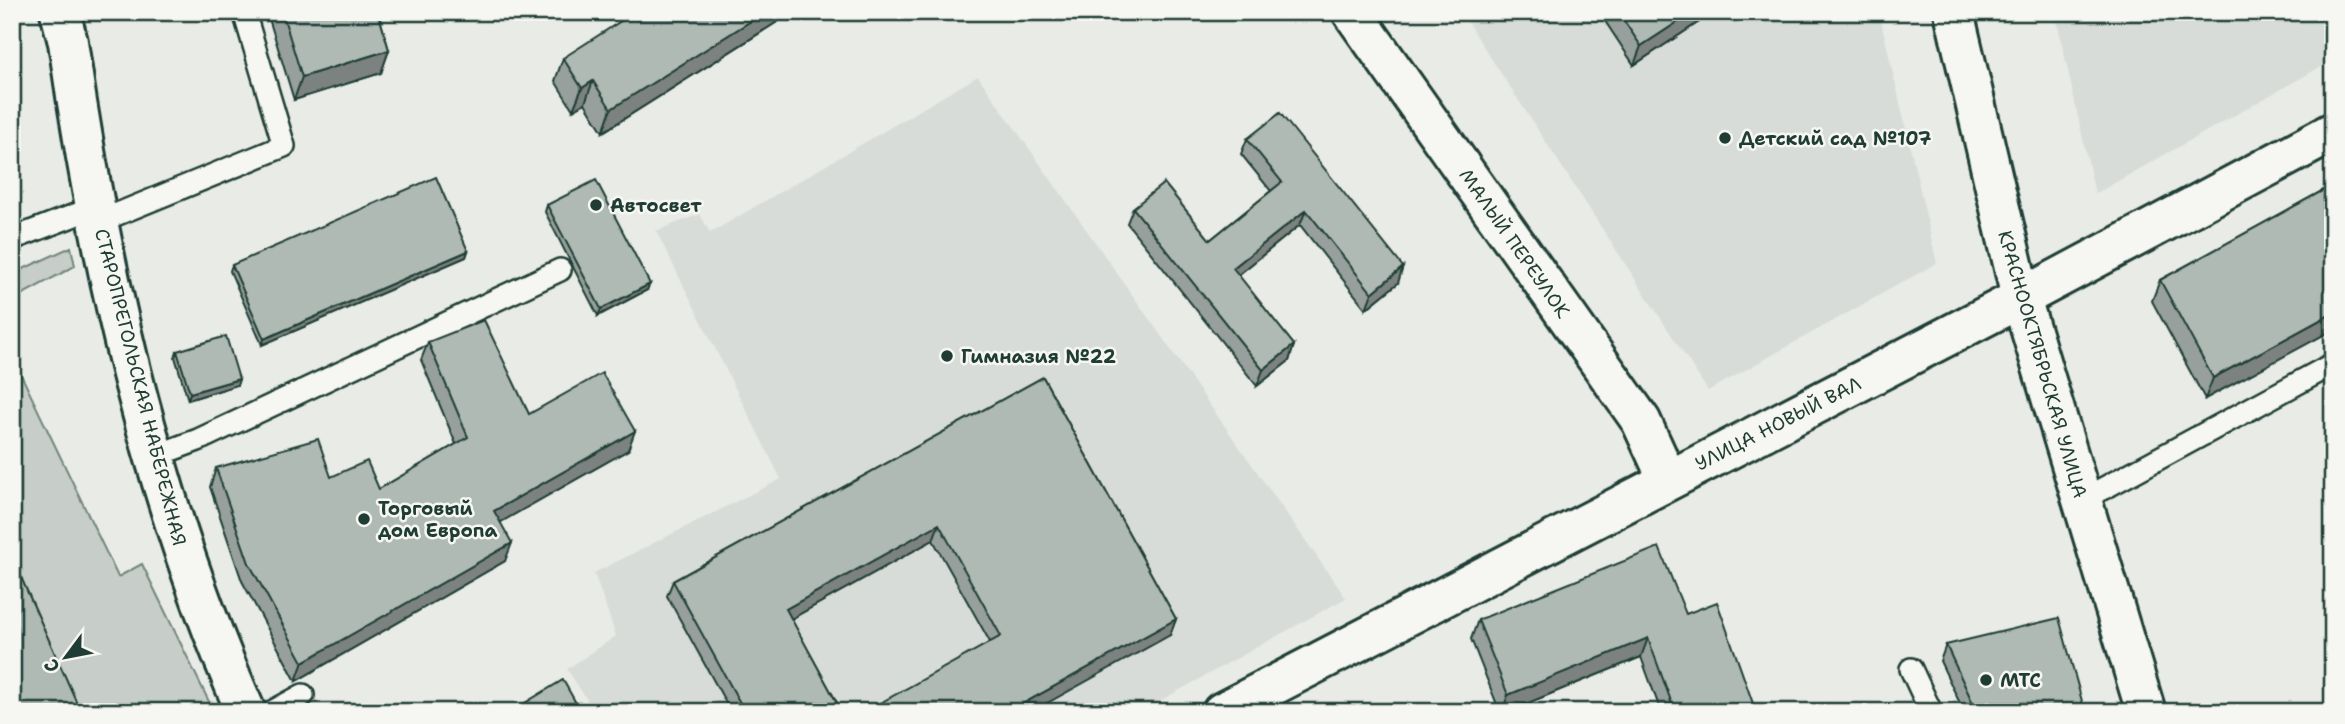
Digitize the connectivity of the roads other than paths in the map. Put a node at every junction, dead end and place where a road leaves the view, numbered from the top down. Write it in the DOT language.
graph roads {
  1 [pos="60,12"];
  2 [pos="244,12"];
  3 [pos="1352,12"];
  4 [pos="1954,12"];
  5 [pos="2333,132"];
  6 [pos="97,215"];
  7 [pos="12,239"];
  8 [pos="560,270"];
  9 [pos="2021,298"];
  10 [pos="2333,364"];
  11 [pos="155,456"];
  12 [pos="1668,480"];
  13 [pos="2082,500"];
  14 [pos="1911,668"];
  15 [pos="303,695"];
  16 [pos="246,712"];
  17 [pos="272,712"];
  18 [pos="1222,712"];
  19 [pos="1931,712"];
  20 [pos="2146,712"];
  1 -- 6 [label="street, СТАРОПРЕГОЛЬСКАЯ НАБЕРЕЖНАЯ"];
  2 -- 6 [label="lane"];
  3 -- 12 [label="street, МАЛЫЙ ПЕРЕУЛОК"];
  4 -- 9 [label="street, КРАСНООКТЯБРЬСКАЯ УЛИЦА"];
  5 -- 9 [label="street, УЛИЦА НОВЫЙ ВАЛ"];
  6 -- 7 [label="lane"];
  6 -- 11 [label="street, СТАРОПРЕГОЛЬСКАЯ НАБЕРЕЖНАЯ"];
  8 -- 11 [label="lane"];
  9 -- 12 [label="street, УЛИЦА НОВЫЙ ВАЛ"];
  9 -- 13 [label="street, КРАСНООКТЯБРЬСКАЯ УЛИЦА"];
  10 -- 13 [label="lane"];
  11 -- 16 [label="street, СТАРОПРЕГОЛЬСКАЯ НАБЕРЕЖНАЯ"];
  12 -- 18 [label="street, УЛИЦА НОВЫЙ ВАЛ"];
  13 -- 20 [label="street, КРАСНООКТЯБРЬСКАЯ УЛИЦА"];
  14 -- 19 [label="lane"];
  15 -- 17 [label="lane"];
}
